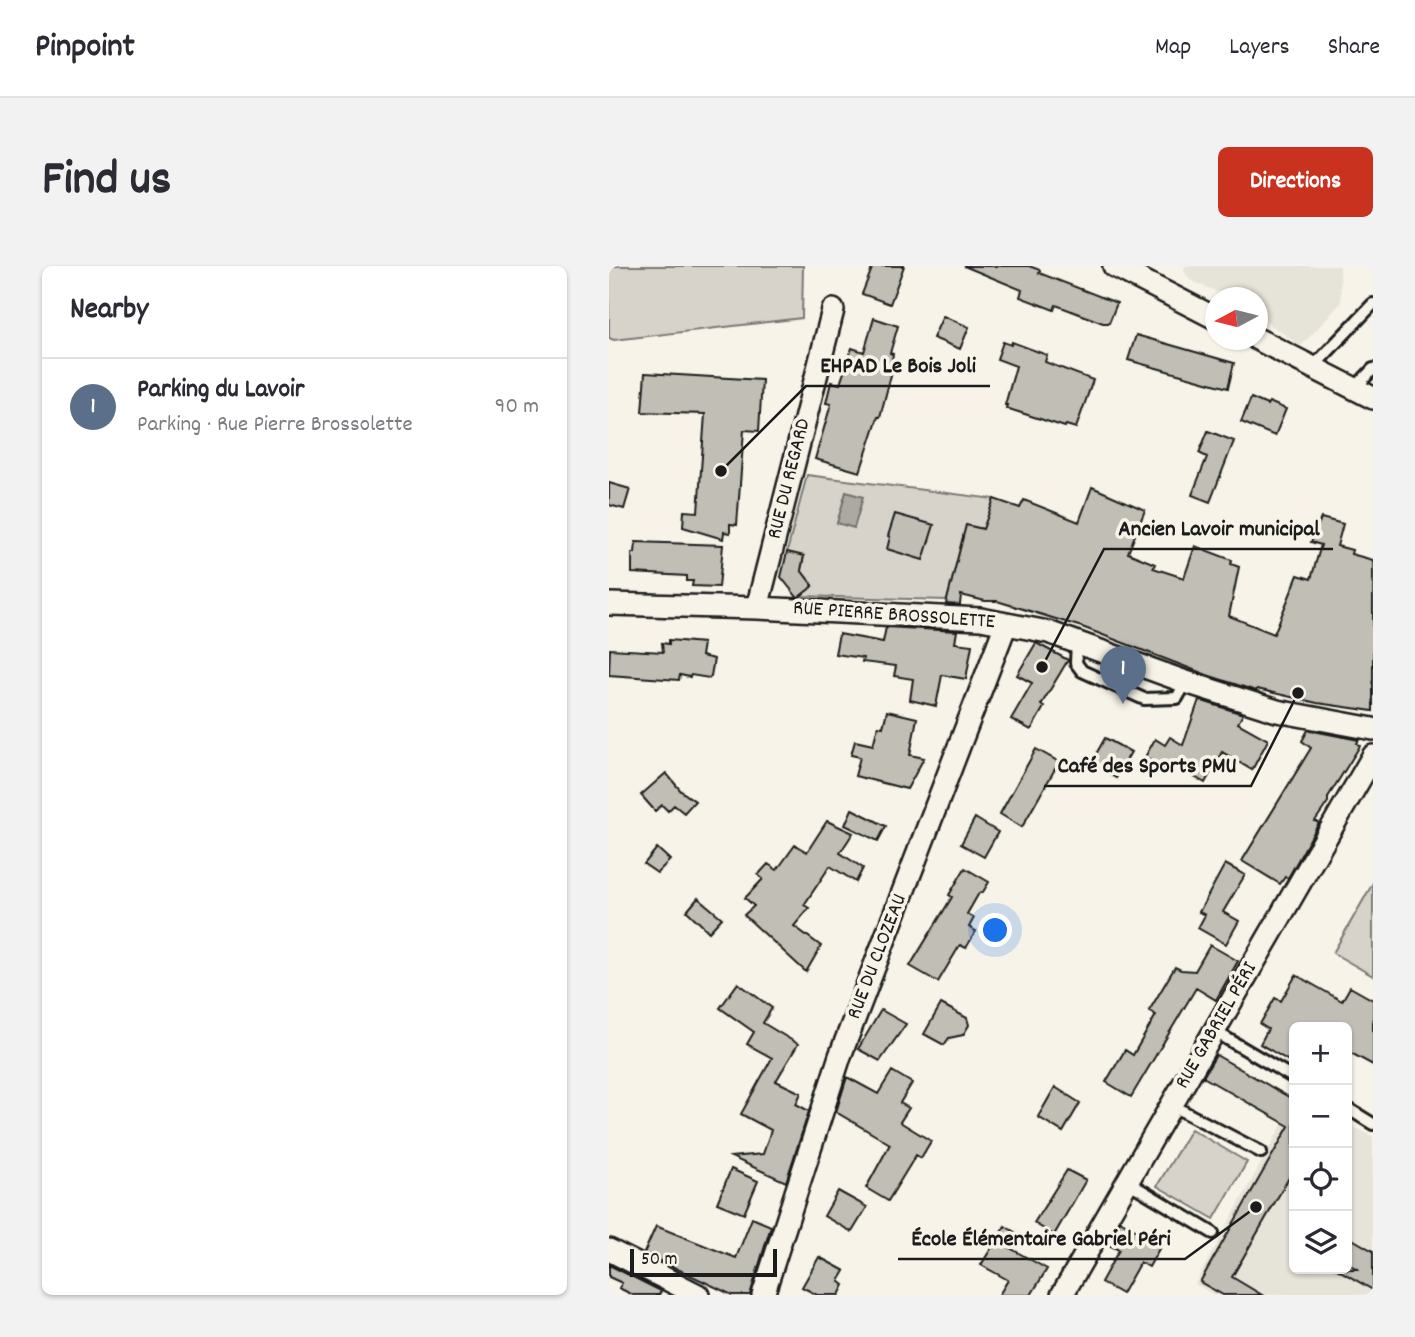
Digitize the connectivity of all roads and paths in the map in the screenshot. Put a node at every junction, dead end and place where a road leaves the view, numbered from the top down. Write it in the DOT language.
graph roads {
  1 [pos="1114,266"];
  2 [pos="1373,304"];
  3 [pos="833,310"];
  4 [pos="1205,312"];
  5 [pos="1268,344"];
  6 [pos="1313,367"];
  7 [pos="1373,369"];
  8 [pos="1363,394"];
  9 [pos="609,604"];
  10 [pos="757,608"];
  11 [pos="1006,624"];
  12 [pos="1077,641"];
  13 [pos="1186,682"];
  14 [pos="1373,729"];
  15 [pos="1373,756"];
  16 [pos="1214,1031"];
  17 [pos="1289,1074"];
  18 [pos="1171,1105"];
  19 [pos="1352,1111"];
  20 [pos="1373,1124"];
  21 [pos="1261,1152"];
  22 [pos="1126,1181"];
  23 [pos="1213,1233"];
  24 [pos="609,1250"];
  25 [pos="698,1295"];
  26 [pos="763,1295"];
  27 [pos="1062,1295"];
  1 -- 4 [label="street"];
  2 -- 6 [label="lane"];
  3 -- 10 [label="street, RUE DU REGARD"];
  5 -- 6 [label="street"];
  6 -- 8 [label="street"];
  7 -- 8 [label="lane"];
  9 -- 10 [label="street, RUE PIERRE BROSSOLETTE"];
  10 -- 11 [label="street, RUE PIERRE BROSSOLETTE"];
  11 -- 12 [label="street, RUE PIERRE BROSSOLETTE"];
  11 -- 26 [label="street, RUE DU CLOZEAU"];
  12 -- 13 [label="street, RUE PIERRE BROSSOLETTE"];
  12 -- 13 [label="lane"];
  13 -- 14 [label="street, RUE PIERRE BROSSOLETTE"];
  15 -- 16 [label="street, RUE GABRIEL PÉRI"];
  16 -- 17 [label="lane"];
  16 -- 18 [label="street, RUE GABRIEL PÉRI"];
  18 -- 21 [label="lane"];
  18 -- 22 [label="street, RUE GABRIEL PÉRI"];
  19 -- 20 [label="lane"];
  22 -- 23 [label="lane"];
  22 -- 27 [label="street, RUE GABRIEL PÉRI"];
  24 -- 25 [label="street"];
}
